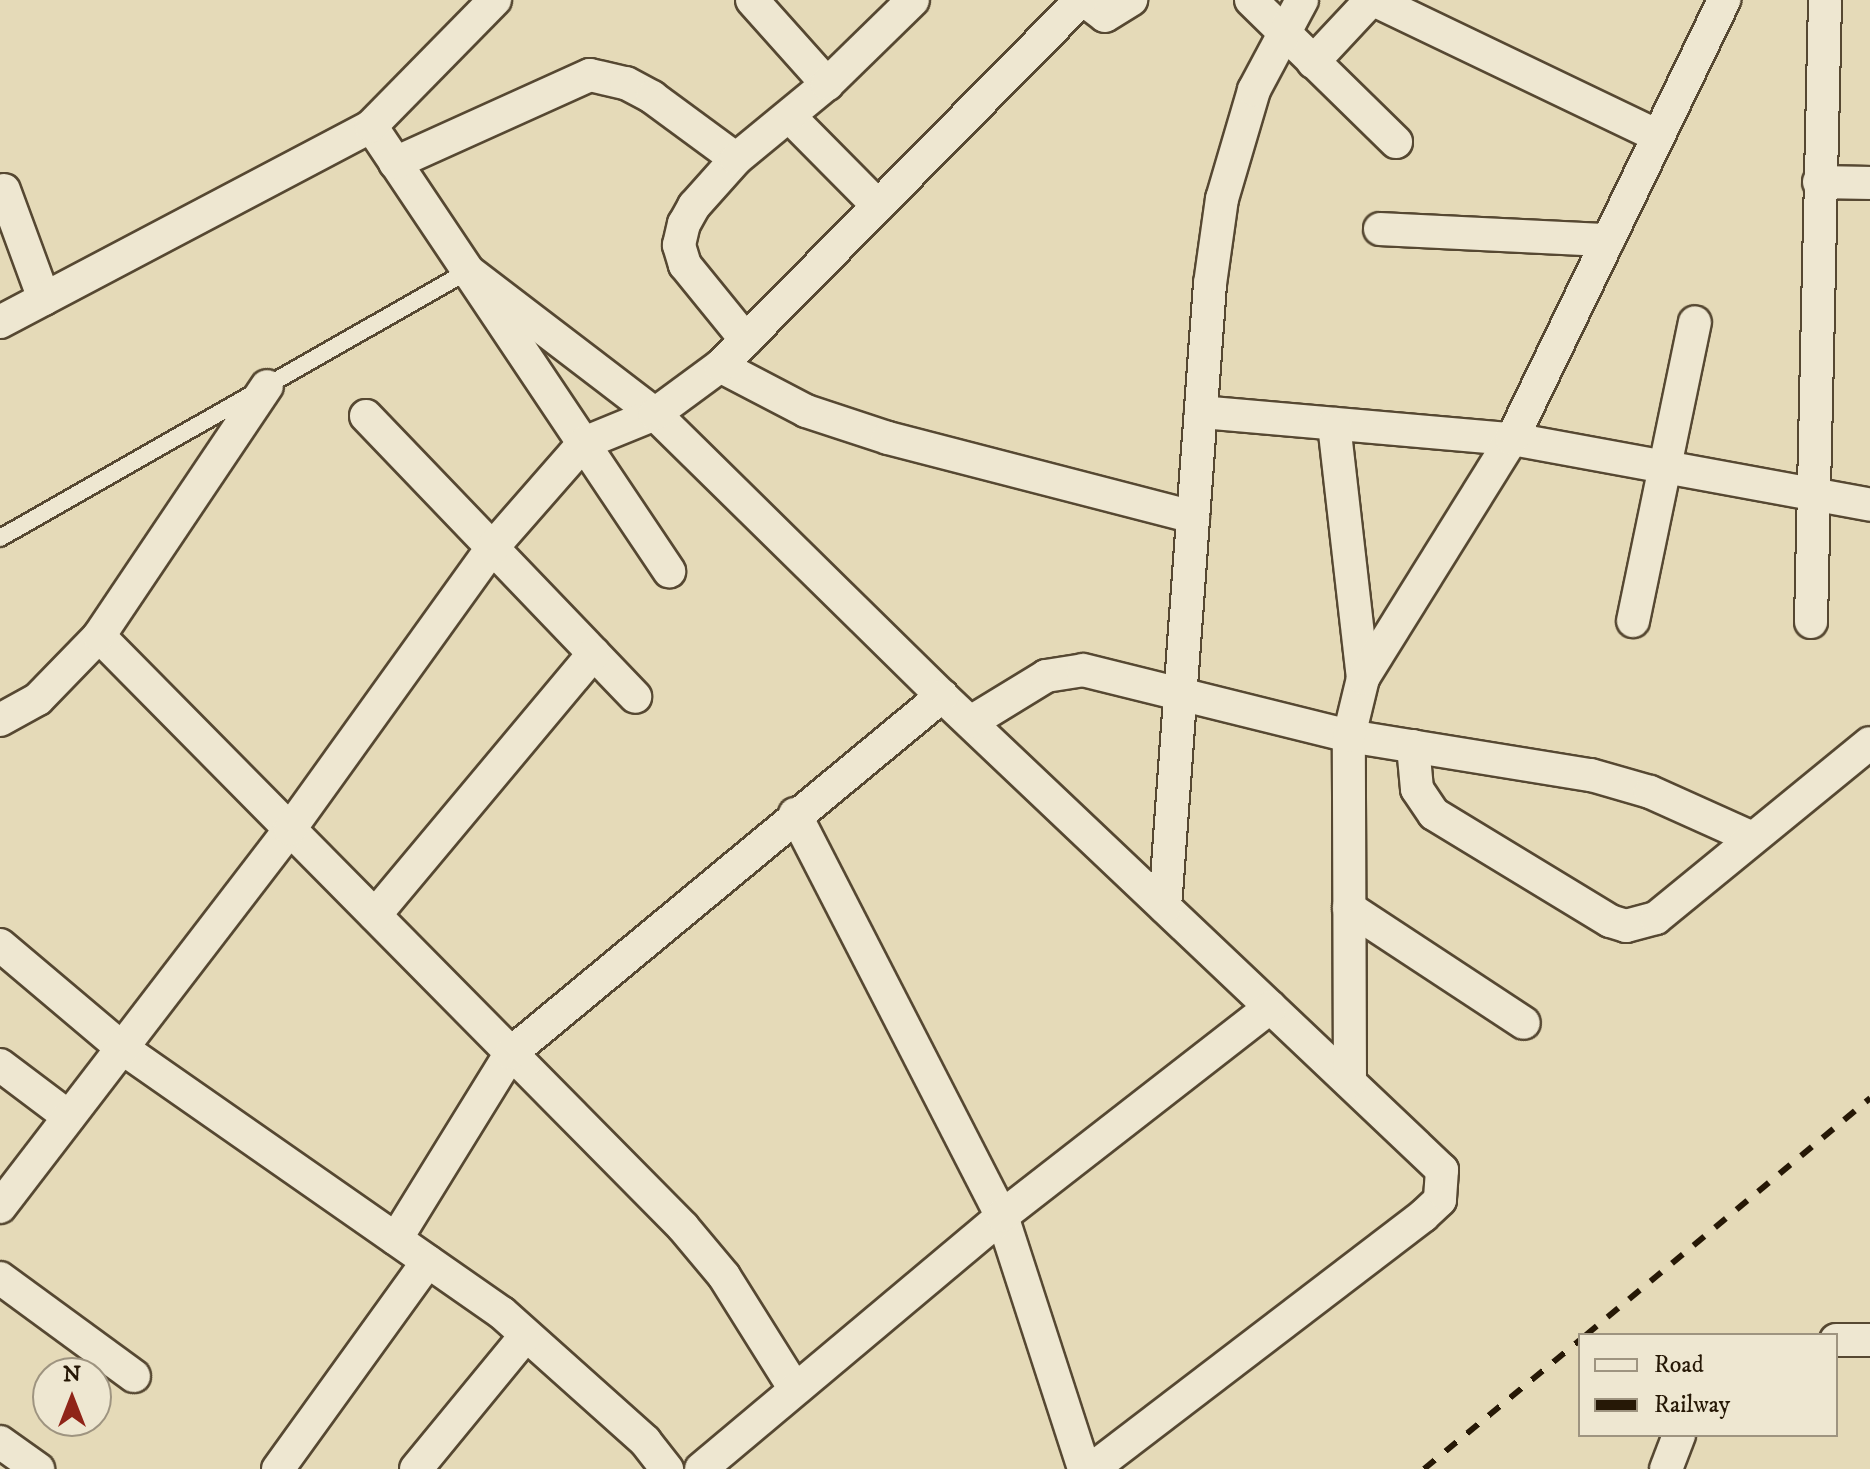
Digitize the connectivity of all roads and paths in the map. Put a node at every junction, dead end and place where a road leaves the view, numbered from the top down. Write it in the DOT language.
graph roads {
  1 [pos="495,0"];
  2 [pos="752,0"];
  3 [pos="913,0"];
  4 [pos="1082,0"];
  5 [pos="1131,0"];
  6 [pos="1251,0"];
  7 [pos="1302,0"];
  8 [pos="1373,0"];
  9 [pos="1724,0"];
  10 [pos="1825,0"];
  11 [pos="1281,32"];
  12 [pos="1313,62"];
  13 [pos="827,84"];
  14 [pos="790,117"];
  15 [pos="371,126"];
  16 [pos="1658,136"];
  17 [pos="1396,142"];
  18 [pos="736,159"];
  19 [pos="395,163"];
  20 [pos="1819,182"];
  21 [pos="1870,183"];
  22 [pos="4,190"];
  23 [pos="878,206"];
  24 [pos="1380,229"];
  25 [pos="1608,240"];
  26 [pos="468,271"];
  27 [pos="44,299"];
  28 [pos="0,322"];
  29 [pos="1695,322"];
  30 [pos="746,340"];
  31 [pos="720,366"];
  32 [pos="267,386"];
  33 [pos="1201,412"];
  34 [pos="655,414"];
  35 [pos="366,416"];
  36 [pos="1334,424"];
  37 [pos="1512,439"];
  38 [pos="584,443"];
  39 [pos="1665,467"];
  40 [pos="1811,494"];
  41 [pos="1870,505"];
  42 [pos="1193,517"];
  43 [pos="0,538"];
  44 [pos="492,548"];
  45 [pos="669,571"];
  46 [pos="1633,621"];
  47 [pos="1811,622"];
  48 [pos="99,636"];
  49 [pos="594,653"];
  50 [pos="1363,678"];
  51 [pos="1182,692"];
  52 [pos="942,696"];
  53 [pos="635,697"];
  54 [pos="0,720"];
  55 [pos="971,722"];
  56 [pos="1349,736"];
  57 [pos="1870,743"];
  58 [pos="1413,746"];
  59 [pos="795,814"];
  60 [pos="290,829"];
  61 [pos="1750,837"];
  62 [pos="1165,907"];
  63 [pos="1349,908"];
  64 [pos="375,915"];
  65 [pos="0,945"];
  66 [pos="1270,1007"];
  67 [pos="1524,1023"];
  68 [pos="122,1048"];
  69 [pos="511,1053"];
  70 [pos="0,1065"];
  71 [pos="1350,1082"];
  72 [pos="69,1117"];
  73 [pos="0,1207"];
  74 [pos="1002,1216"];
  75 [pos="396,1239"];
  76 [pos="428,1261"];
  77 [pos="0,1278"];
  78 [pos="526,1335"];
  79 [pos="1838,1340"];
  80 [pos="1870,1340"];
  81 [pos="134,1376"];
  82 [pos="795,1389"];
  83 [pos="1678,1437"];
  84 [pos="278,1469"];
  85 [pos="416,1469"];
  86 [pos="667,1469"];
  87 [pos="701,1469"];
  88 [pos="1084,1469"];
  89 [pos="1092,1469"];
  90 [pos="1666,1469"];
  1 -- 15 [label="street"];
  2 -- 13 [label="street"];
  3 -- 13 [label="street"];
  4 -- 5 [label="street"];
  4 -- 23 [label="street"];
  6 -- 11 [label="street"];
  7 -- 11 [label="street"];
  8 -- 12 [label="street"];
  8 -- 16 [label="street"];
  9 -- 16 [label="street"];
  10 -- 20 [label="street"];
  11 -- 12 [label="street"];
  11 -- 33 [label="street"];
  12 -- 17 [label="street"];
  13 -- 14 [label="street"];
  14 -- 18 [label="street"];
  14 -- 23 [label="street"];
  15 -- 19 [label="street"];
  15 -- 27 [label="street"];
  16 -- 25 [label="street"];
  18 -- 19 [label="street"];
  18 -- 30 [label="street"];
  19 -- 26 [label="street"];
  20 -- 21 [label="street"];
  20 -- 40 [label="street"];
  22 -- 27 [label="street"];
  23 -- 30 [label="street"];
  24 -- 25 [label="street"];
  25 -- 37 [label="street"];
  26 -- 32 [label="lane"];
  26 -- 34 [label="street"];
  26 -- 38 [label="street"];
  27 -- 28 [label="street"];
  29 -- 39 [label="street"];
  30 -- 31 [label="street"];
  31 -- 34 [label="street"];
  31 -- 42 [label="street"];
  32 -- 43 [label="lane"];
  32 -- 48 [label="street"];
  33 -- 36 [label="street"];
  33 -- 42 [label="street"];
  34 -- 38 [label="street"];
  34 -- 52 [label="street"];
  35 -- 44 [label="street"];
  36 -- 37 [label="street"];
  36 -- 50 [label="street"];
  37 -- 39 [label="street"];
  37 -- 50 [label="street"];
  38 -- 44 [label="street"];
  38 -- 45 [label="street"];
  39 -- 40 [label="street"];
  39 -- 46 [label="street"];
  40 -- 41 [label="street"];
  40 -- 47 [label="street"];
  42 -- 51 [label="street"];
  44 -- 49 [label="street"];
  44 -- 60 [label="street"];
  48 -- 54 [label="street"];
  48 -- 60 [label="street"];
  49 -- 53 [label="street"];
  49 -- 64 [label="street"];
  50 -- 56 [label="street"];
  51 -- 55 [label="street"];
  51 -- 56 [label="street"];
  51 -- 62 [label="street"];
  52 -- 55 [label="street"];
  52 -- 59 [label="street"];
  55 -- 62 [label="street"];
  56 -- 58 [label="street"];
  56 -- 63 [label="street"];
  57 -- 61 [label="street"];
  58 -- 61 [label="street"];
  58 -- 61 [label="street"];
  59 -- 69 [label="street"];
  59 -- 74 [label="street"];
  60 -- 64 [label="street"];
  60 -- 68 [label="street"];
  62 -- 66 [label="street"];
  63 -- 67 [label="street"];
  63 -- 71 [label="street"];
  64 -- 69 [label="street"];
  65 -- 68 [label="street"];
  66 -- 71 [label="street"];
  66 -- 74 [label="street"];
  68 -- 72 [label="street"];
  68 -- 75 [label="street"];
  69 -- 75 [label="street"];
  69 -- 82 [label="street"];
  70 -- 72 [label="street"];
  71 -- 89 [label="street"];
  72 -- 73 [label="street"];
  74 -- 82 [label="street"];
  74 -- 88 [label="street"];
  75 -- 76 [label="street"];
  76 -- 78 [label="street"];
  76 -- 84 [label="street"];
  77 -- 81 [label="street"];
  78 -- 85 [label="street"];
  78 -- 86 [label="street"];
  79 -- 80 [label="street"];
  82 -- 87 [label="street"];
  83 -- 90 [label="street"];
}
